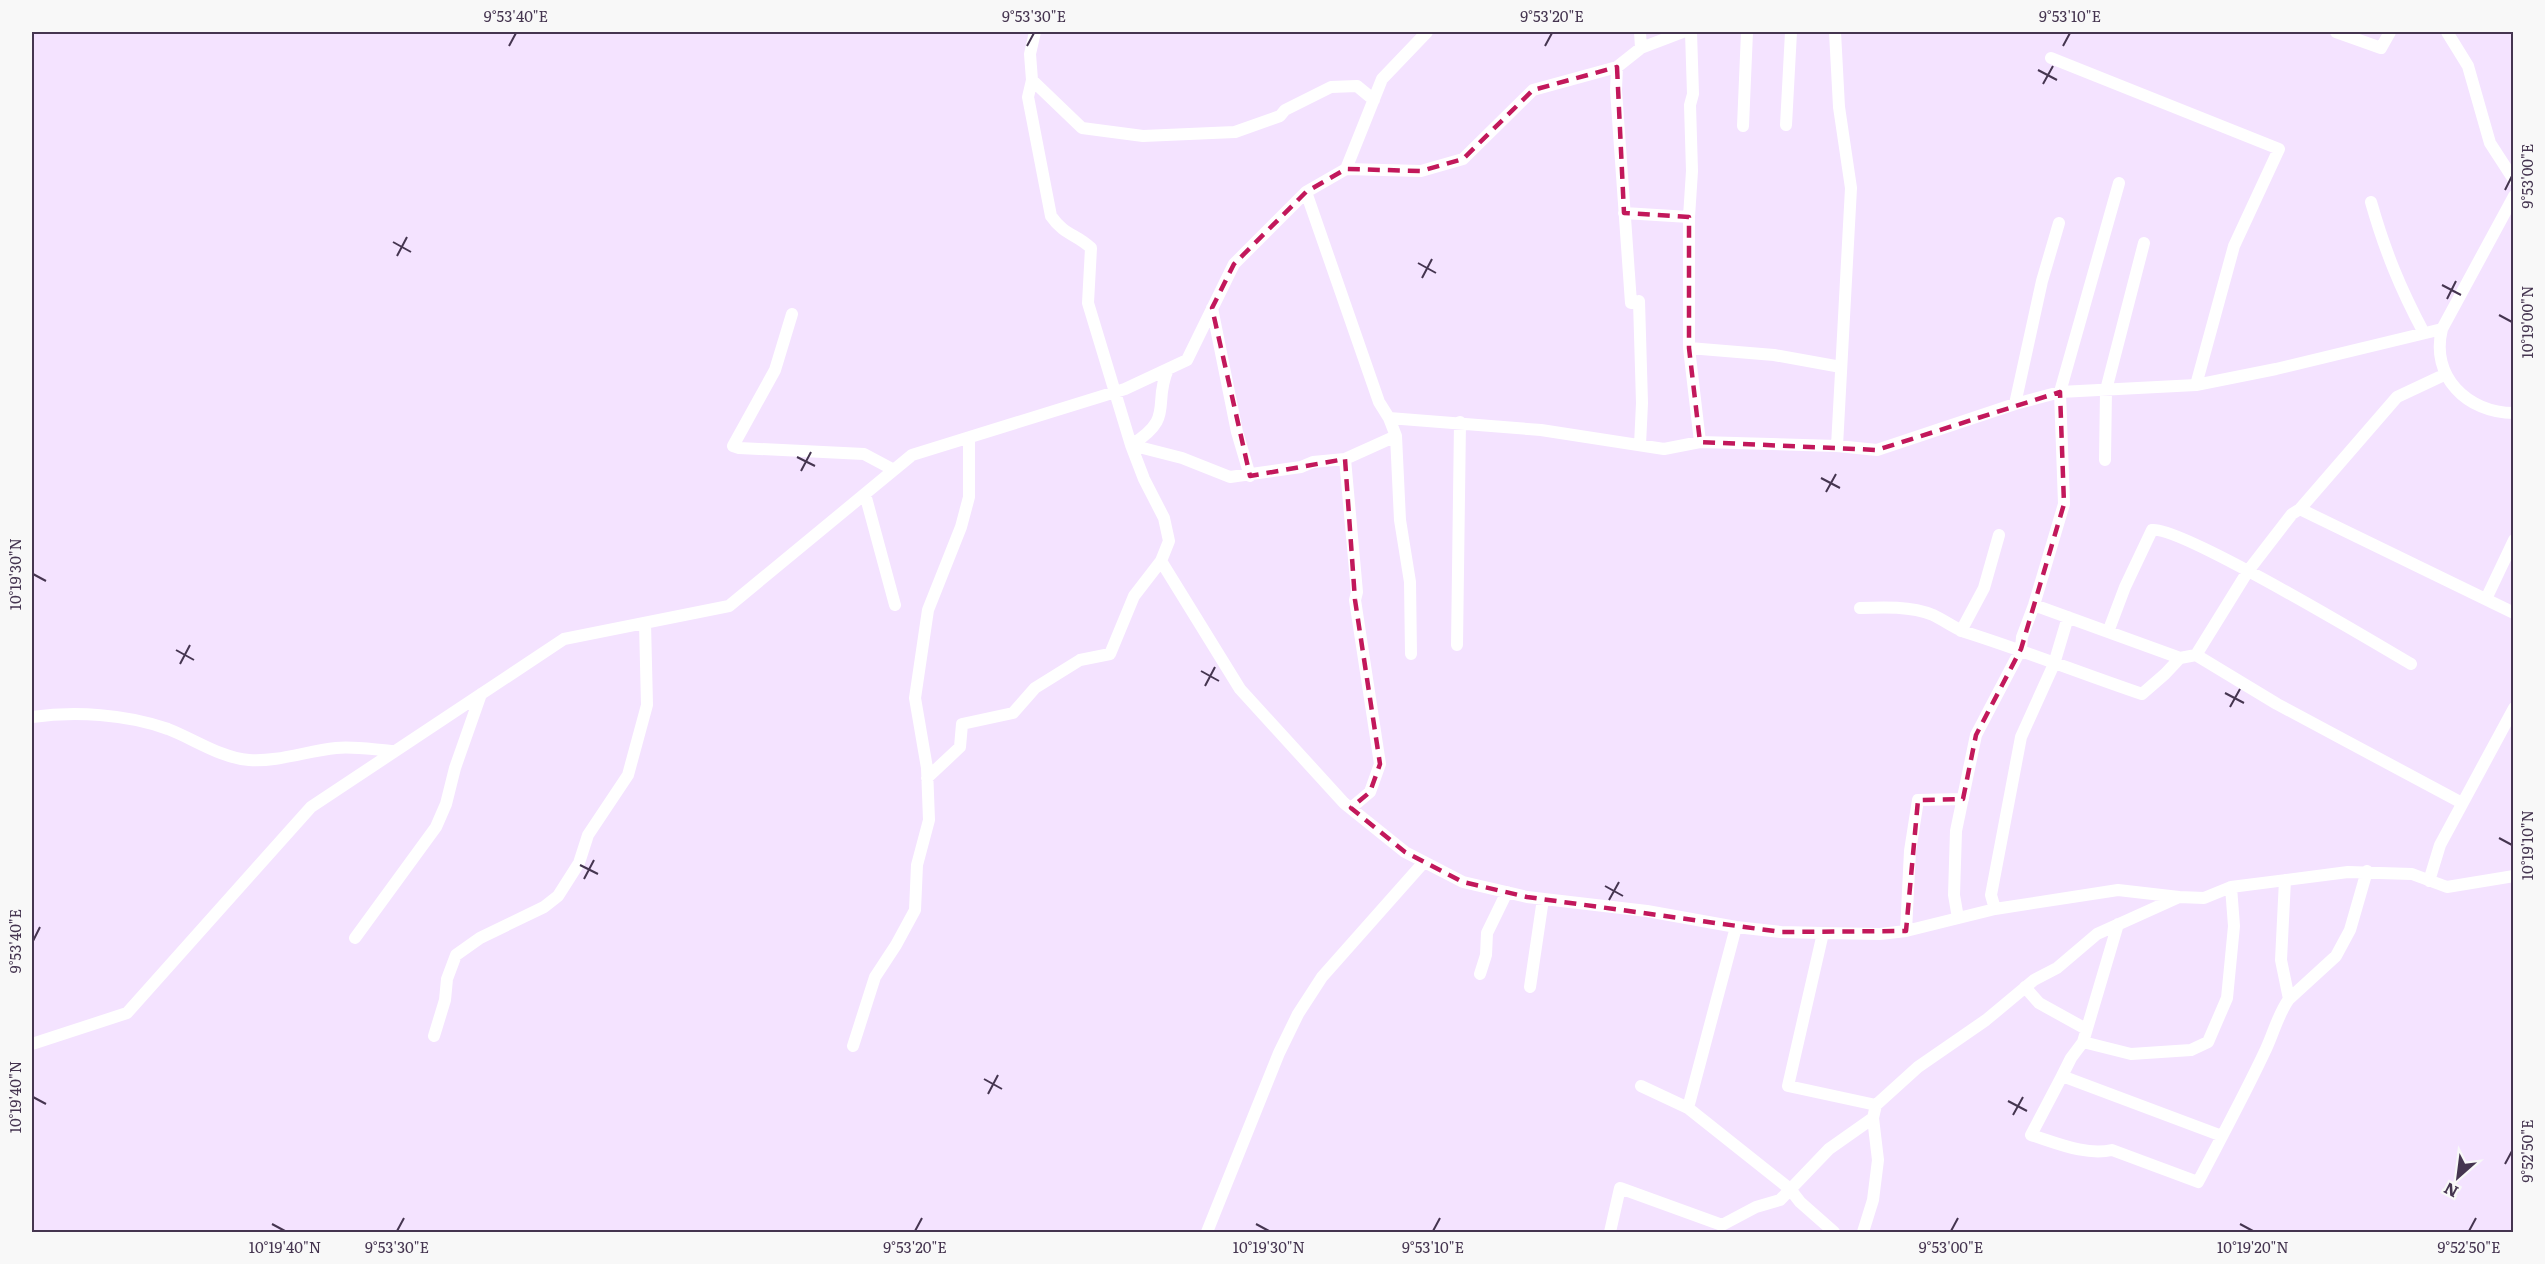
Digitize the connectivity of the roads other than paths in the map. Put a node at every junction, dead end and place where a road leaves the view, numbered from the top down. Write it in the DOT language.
graph roads {
  1 [pos="1035,32"];
  2 [pos="1427,32"];
  3 [pos="1640,32"];
  4 [pos="1683,32"];
  5 [pos="1691,32"];
  6 [pos="1748,32"];
  7 [pos="1791,32"];
  8 [pos="1835,32"];
  9 [pos="2336,32"];
  10 [pos="2390,32"];
  11 [pos="2447,32"];
  12 [pos="1641,48"];
  13 [pos="2051,58"];
  14 [pos="1617,67"];
  15 [pos="1032,80"];
  16 [pos="1374,100"];
  17 [pos="1786,125"];
  18 [pos="1743,126"];
  19 [pos="1346,169"];
  20 [pos="2514,180"];
  21 [pos="2119,183"];
  22 [pos="1306,192"];
  23 [pos="2514,196"];
  24 [pos="2371,202"];
  25 [pos="1624,213"];
  26 [pos="1689,217"];
  27 [pos="2059,223"];
  28 [pos="2145,243"];
  29 [pos="1212,308"];
  30 [pos="792,314"];
  31 [pos="2442,329"];
  32 [pos="2424,333"];
  33 [pos="1689,348"];
  34 [pos="1841,367"];
  35 [pos="1168,369"];
  36 [pos="2446,374"];
  37 [pos="2196,385"];
  38 [pos="2106,390"];
  39 [pos="1115,392"];
  40 [pos="2060,392"];
  41 [pos="2015,404"];
  42 [pos="2512,415"];
  43 [pos="1389,418"];
  44 [pos="1460,422"];
  45 [pos="1396,436"];
  46 [pos="969,438"];
  47 [pos="1700,442"];
  48 [pos="1131,444"];
  49 [pos="1640,445"];
  50 [pos="1837,446"];
  51 [pos="1345,459"];
  52 [pos="2105,460"];
  53 [pos="894,470"];
  54 [pos="1250,476"];
  55 [pos="865,494"];
  56 [pos="2300,508"];
  57 [pos="2000,535"];
  58 [pos="2514,540"];
  59 [pos="1161,561"];
  60 [pos="2248,571"];
  61 [pos="2486,599"];
  62 [pos="2034,604"];
  63 [pos="895,605"];
  64 [pos="1860,608"];
  65 [pos="2514,613"];
  66 [pos="2068,617"];
  67 [pos="645,623"];
  68 [pos="1961,631"];
  69 [pos="2108,632"];
  70 [pos="1457,645"];
  71 [pos="2021,649"];
  72 [pos="1411,654"];
  73 [pos="2196,655"];
  74 [pos="2180,658"];
  75 [pos="2054,664"];
  76 [pos="2411,664"];
  77 [pos="481,694"];
  78 [pos="2514,708"];
  79 [pos="32,717"];
  80 [pos="395,751"];
  81 [pos="927,777"];
  82 [pos="1963,799"];
  83 [pos="2462,803"];
  84 [pos="1351,808"];
  85 [pos="1424,862"];
  86 [pos="2367,871"];
  87 [pos="2514,876"];
  88 [pos="2285,880"];
  89 [pos="2429,881"];
  90 [pos="2231,886"];
  91 [pos="1507,892"];
  92 [pos="2179,897"];
  93 [pos="1543,899"];
  94 [pos="1995,909"];
  95 [pos="1958,918"];
  96 [pos="2118,924"];
  97 [pos="1736,927"];
  98 [pos="1906,931"];
  99 [pos="1823,933"];
  100 [pos="355,938"];
  101 [pos="1480,974"];
  102 [pos="1530,987"];
  103 [pos="2025,987"];
  104 [pos="2289,999"];
  105 [pos="2086,1029"];
  106 [pos="434,1036"];
  107 [pos="2083,1041"];
  108 [pos="32,1044"];
  109 [pos="852,1046"];
  110 [pos="2062,1076"];
  111 [pos="1641,1086"];
  112 [pos="1876,1105"];
  113 [pos="1689,1108"];
  114 [pos="1873,1118"];
  115 [pos="2222,1136"];
  116 [pos="1790,1189"];
  117 [pos="1207,1233"];
  118 [pos="1610,1233"];
  119 [pos="1834,1233"];
  120 [pos="1863,1233"];
  1 -- 15 [label="street"];
  2 -- 16 [label="street"];
  3 -- 12 [label="street"];
  4 -- 12 [label="street"];
  5 -- 26 [label="street"];
  6 -- 18 [label="street"];
  7 -- 17 [label="street"];
  8 -- 34 [label="street"];
  9 -- 10 [label="street"];
  11 -- 20 [label="street"];
  12 -- 14 [label="street"];
  13 -- 37 [label="street"];
  14 -- 19 [label="street"];
  14 -- 25 [label="street"];
  15 -- 16 [label="street"];
  15 -- 39 [label="street"];
  16 -- 19 [label="street"];
  19 -- 22 [label="street"];
  21 -- 40 [label="street"];
  22 -- 29 [label="street"];
  22 -- 43 [label="street"];
  23 -- 31 [label="street"];
  24 -- 32 [label="street"];
  25 -- 26 [label="street"];
  25 -- 49 [label="street"];
  26 -- 33 [label="street"];
  27 -- 41 [label="street"];
  28 -- 38 [label="street"];
  29 -- 35 [label="street"];
  29 -- 54 [label="street"];
  30 -- 53 [label="street"];
  31 -- 32 [label="street"];
  31 -- 36 [label="street"];
  32 -- 37 [label="street"];
  33 -- 34 [label="street"];
  33 -- 47 [label="street"];
  34 -- 50 [label="street"];
  35 -- 39 [label="street"];
  35 -- 48 [label="street"];
  36 -- 42 [label="street"];
  36 -- 56 [label="street"];
  37 -- 38 [label="street"];
  38 -- 40 [label="street"];
  38 -- 52 [label="street"];
  39 -- 46 [label="street"];
  39 -- 48 [label="street"];
  40 -- 41 [label="street"];
  40 -- 62 [label="street"];
  41 -- 50 [label="street"];
  43 -- 44 [label="street"];
  43 -- 45 [label="street"];
  44 -- 49 [label="street"];
  44 -- 70 [label="street"];
  45 -- 51 [label="street"];
  45 -- 72 [label="street"];
  46 -- 53 [label="street"];
  46 -- 81 [label="street"];
  47 -- 49 [label="street"];
  47 -- 50 [label="street"];
  48 -- 54 [label="street"];
  48 -- 59 [label="street"];
  51 -- 54 [label="street"];
  51 -- 84 [label="street"];
  53 -- 55 [label="street"];
  55 -- 63 [label="street"];
  55 -- 67 [label="street"];
  56 -- 60 [label="street"];
  56 -- 61 [label="street"];
  57 -- 68 [label="street"];
  58 -- 61 [label="street"];
  59 -- 81 [label="street"];
  59 -- 84 [label="street"];
  60 -- 69 [label="street"];
  60 -- 73 [label="street"];
  60 -- 76 [label="street"];
  61 -- 65 [label="street"];
  62 -- 66 [label="street"];
  62 -- 71 [label="street"];
  64 -- 68 [label="street"];
  66 -- 69 [label="street"];
  66 -- 75 [label="street"];
  67 -- 77 [label="street"];
  67 -- 106 [label="street"];
  68 -- 71 [label="street"];
  69 -- 74 [label="street"];
  71 -- 75 [label="street"];
  71 -- 82 [label="street"];
  73 -- 74 [label="street"];
  73 -- 83 [label="street"];
  74 -- 75 [label="street"];
  75 -- 94 [label="street"];
  77 -- 80 [label="street"];
  77 -- 100 [label="street"];
  78 -- 83 [label="street"];
  79 -- 80 [label="street"];
  80 -- 108 [label="street"];
  81 -- 109 [label="street"];
  82 -- 95 [label="street"];
  82 -- 98 [label="street"];
  83 -- 89 [label="street"];
  84 -- 85 [label="street"];
  85 -- 91 [label="street"];
  85 -- 117 [label="street"];
  86 -- 88 [label="street"];
  86 -- 89 [label="street"];
  86 -- 104 [label="street"];
  87 -- 89 [label="street"];
  88 -- 90 [label="street"];
  88 -- 104 [label="street"];
  90 -- 92 [label="street"];
  90 -- 107 [label="street"];
  91 -- 93 [label="street"];
  91 -- 101 [label="street"];
  92 -- 94 [label="street"];
  92 -- 96 [label="street"];
  93 -- 97 [label="street"];
  93 -- 102 [label="street"];
  94 -- 95 [label="street"];
  95 -- 98 [label="street"];
  96 -- 103 [label="street"];
  96 -- 105 [label="street"];
  97 -- 99 [label="street"];
  97 -- 113 [label="street"];
  98 -- 99 [label="street"];
  99 -- 112 [label="street"];
  103 -- 105 [label="street"];
  103 -- 112 [label="street"];
  104 -- 115 [label="street"];
  105 -- 107 [label="street"];
  107 -- 110 [label="street"];
  110 -- 115 [label="street"];
  110 -- 115 [label="street"];
  111 -- 113 [label="street"];
  112 -- 114 [label="street"];
  113 -- 116 [label="street"];
  114 -- 116 [label="street"];
  114 -- 120 [label="street"];
  116 -- 118 [label="street"];
  116 -- 119 [label="street"];
}
